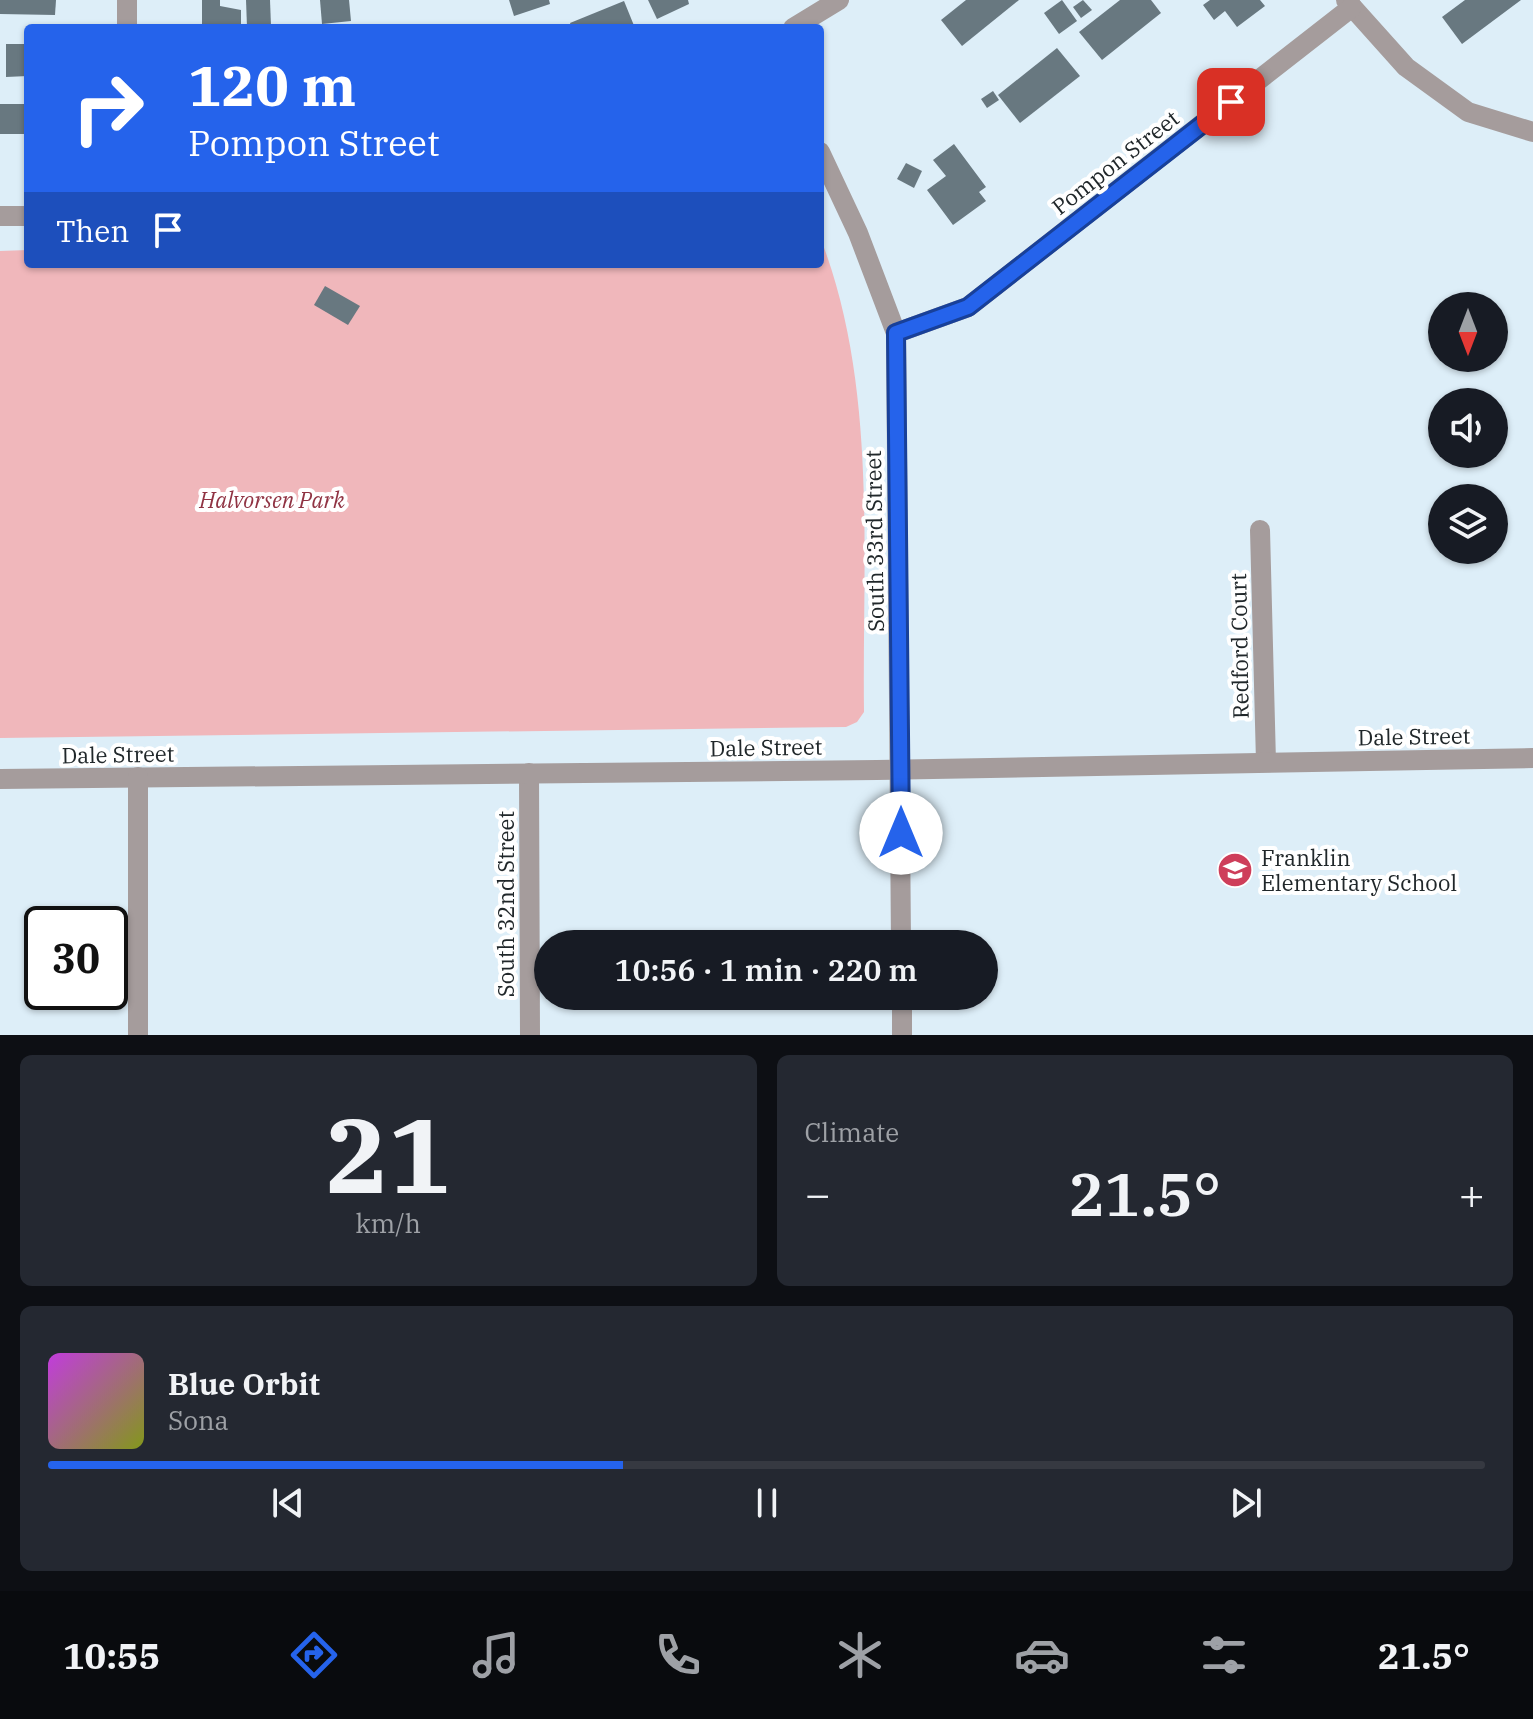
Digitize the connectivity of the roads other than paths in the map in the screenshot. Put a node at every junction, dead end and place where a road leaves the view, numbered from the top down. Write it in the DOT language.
graph roads {
  1 [pos="127,0"];
  2 [pos="839,0"];
  3 [pos="1349,4"];
  4 [pos="127,24"];
  5 [pos="800,24"];
  6 [pos="1533,132"];
  7 [pos="824,161"];
  8 [pos="0,216"];
  9 [pos="24,216"];
  10 [pos="896,333"];
  11 [pos="1260,530"];
  12 [pos="1533,758"];
  13 [pos="1266,762"];
  14 [pos="901,770"];
  15 [pos="529,773"];
  16 [pos="138,777"];
  17 [pos="0,779"];
  18 [pos="901,930"];
  19 [pos="902,1010"];
  20 [pos="138,1035"];
  21 [pos="530,1035"];
  22 [pos="902,1035"];
  1 -- 4 [label="street"];
  2 -- 5 [label="street"];
  3 -- 6 [label="street"];
  3 -- 10 [label="street, Pompon Street"];
  7 -- 10 [label="street, South 33rd Street"];
  8 -- 9 [label="street"];
  10 -- 14 [label="street, South 33rd Street"];
  11 -- 13 [label="street, Redford Court"];
  12 -- 13 [label="street, Dale Street"];
  13 -- 14 [label="street, Dale Street"];
  14 -- 15 [label="street, Dale Street"];
  14 -- 18 [label="street, South 33rd Street"];
  15 -- 16 [label="street, Dale Street"];
  15 -- 21 [label="street, South 32nd Street"];
  16 -- 17 [label="street, Dale Street"];
  16 -- 20 [label="street"];
  19 -- 22 [label="street"];
}
